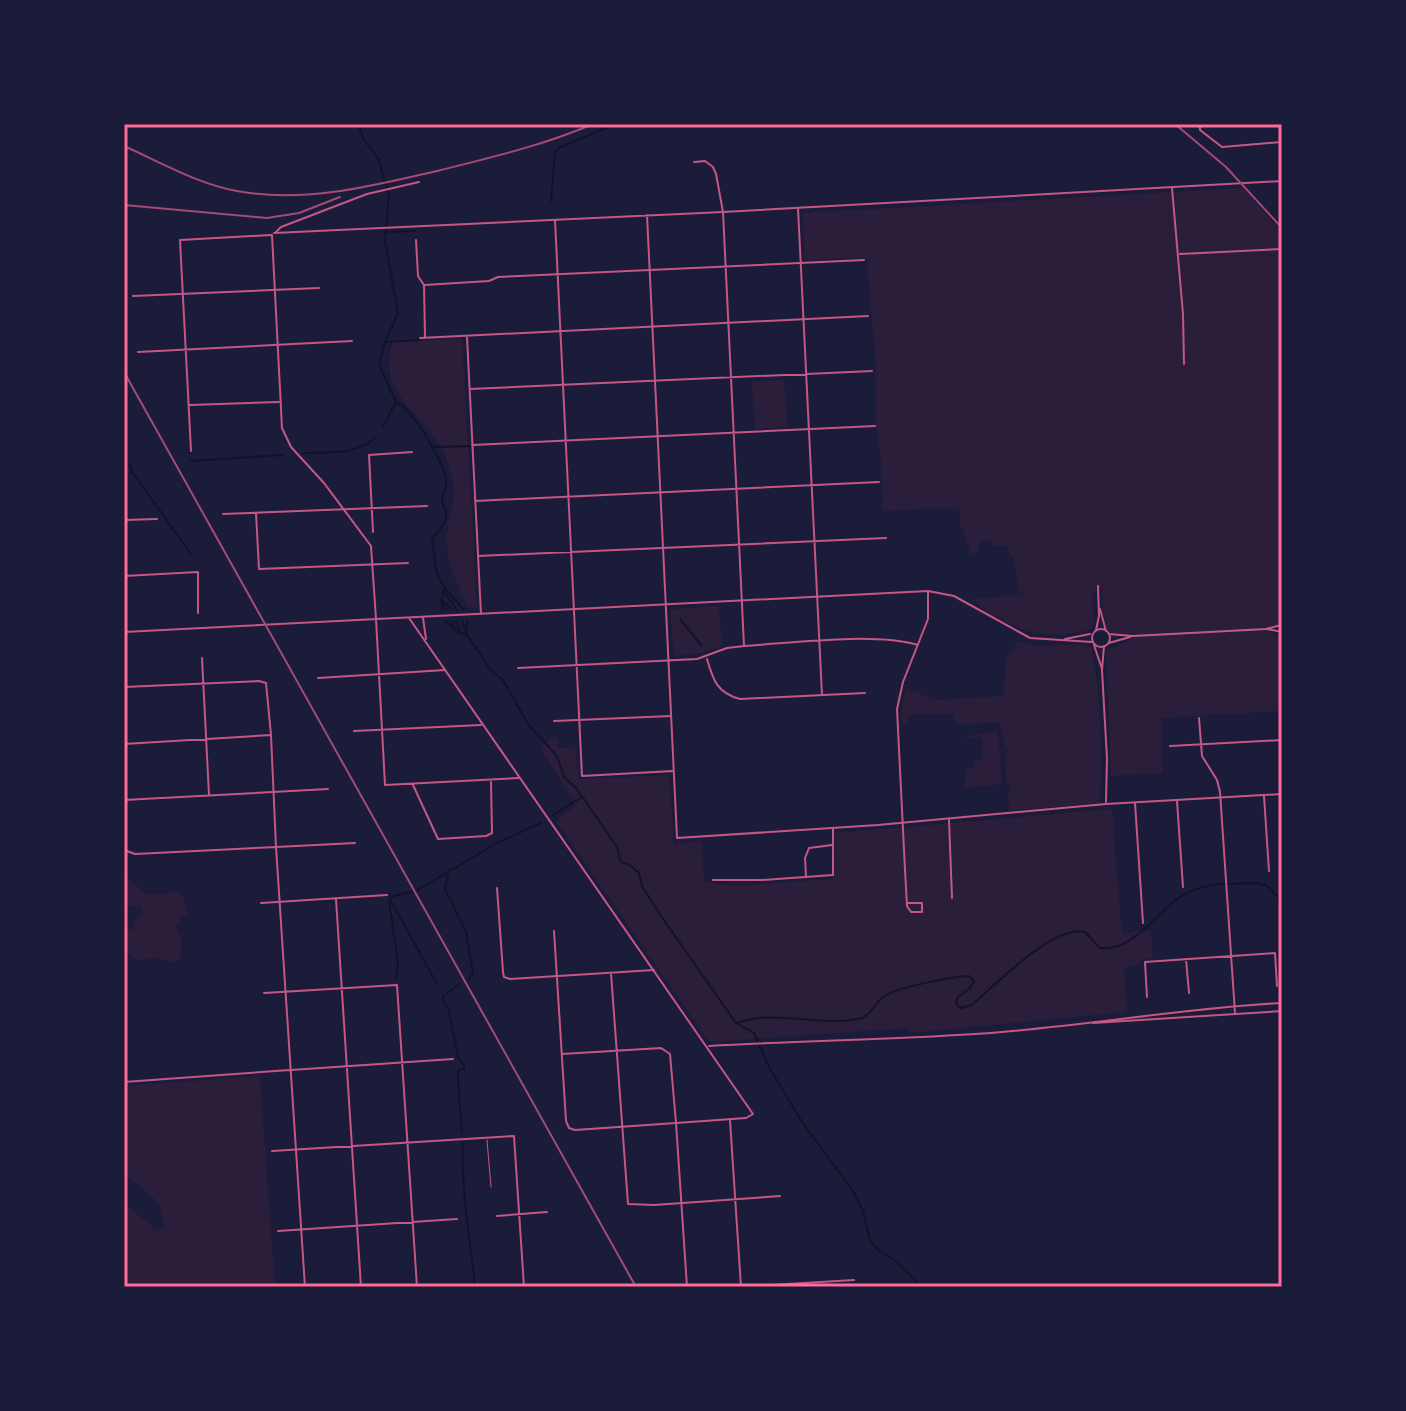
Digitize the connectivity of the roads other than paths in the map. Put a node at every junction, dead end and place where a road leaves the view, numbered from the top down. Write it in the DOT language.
graph roads {
  1 [pos="1200,124"];
  2 [pos="1282,142"];
  3 [pos="694,162"];
  4 [pos="1282,181"];
  5 [pos="419,182"];
  6 [pos="1172,188"];
  7 [pos="798,207"];
  8 [pos="723,212"];
  9 [pos="647,215"];
  10 [pos="555,220"];
  11 [pos="273,234"];
  12 [pos="416,240"];
  13 [pos="1282,249"];
  14 [pos="1179,254"];
  15 [pos="864,260"];
  16 [pos="801,263"];
  17 [pos="725,267"];
  18 [pos="649,271"];
  19 [pos="558,275"];
  20 [pos="424,285"];
  21 [pos="319,288"];
  22 [pos="274,290"];
  23 [pos="183,293"];
  24 [pos="133,296"];
  25 [pos="868,316"];
  26 [pos="804,320"];
  27 [pos="728,323"];
  28 [pos="651,327"];
  29 [pos="560,331"];
  30 [pos="467,336"];
  31 [pos="420,338"];
  32 [pos="425,338"];
  33 [pos="352,341"];
  34 [pos="277,345"];
  35 [pos="185,350"];
  36 [pos="138,352"];
  37 [pos="1184,364"];
  38 [pos="872,371"];
  39 [pos="807,374"];
  40 [pos="731,378"];
  41 [pos="654,382"];
  42 [pos="563,384"];
  43 [pos="470,389"];
  44 [pos="280,402"];
  45 [pos="188,405"];
  46 [pos="875,426"];
  47 [pos="810,430"];
  48 [pos="734,434"];
  49 [pos="657,438"];
  50 [pos="565,440"];
  51 [pos="472,445"];
  52 [pos="191,451"];
  53 [pos="412,452"];
  54 [pos="879,482"];
  55 [pos="812,485"];
  56 [pos="736,489"];
  57 [pos="661,494"];
  58 [pos="567,496"];
  59 [pos="475,501"];
  60 [pos="427,506"];
  61 [pos="371,508"];
  62 [pos="345,510"];
  63 [pos="256,513"];
  64 [pos="223,514"];
  65 [pos="157,519"];
  66 [pos="124,520"];
  67 [pos="373,532"];
  68 [pos="886,538"];
  69 [pos="815,541"];
  70 [pos="739,544"];
  71 [pos="662,549"];
  72 [pos="571,552"];
  73 [pos="478,556"];
  74 [pos="408,563"];
  75 [pos="372,565"];
  76 [pos="124,576"];
  77 [pos="1098,586"];
  78 [pos="928,591"];
  79 [pos="818,597"];
  80 [pos="741,601"];
  81 [pos="1099,604"];
  82 [pos="665,605"];
  83 [pos="573,609"];
  84 [pos="198,613"];
  85 [pos="481,614"];
  86 [pos="423,616"];
  87 [pos="409,617"];
  88 [pos="376,619"];
  89 [pos="1282,625"];
  90 [pos="1266,629"];
  91 [pos="124,632"];
  92 [pos="1094,632"];
  93 [pos="1107,632"];
  94 [pos="1282,632"];
  95 [pos="1133,636"];
  96 [pos="1060,640"];
  97 [pos="820,642"];
  98 [pos="1093,643"];
  99 [pos="428,644"];
  100 [pos="918,645"];
  101 [pos="1106,645"];
  102 [pos="744,646"];
  103 [pos="706,657"];
  104 [pos="202,658"];
  105 [pos="668,661"];
  106 [pos="575,665"];
  107 [pos="518,668"];
  108 [pos="446,670"];
  109 [pos="1102,670"];
  110 [pos="379,674"];
  111 [pos="318,678"];
  112 [pos="203,683"];
  113 [pos="124,687"];
  114 [pos="865,693"];
  115 [pos="822,695"];
  116 [pos="671,716"];
  117 [pos="1199,718"];
  118 [pos="578,720"];
  119 [pos="554,721"];
  120 [pos="483,725"];
  121 [pos="382,729"];
  122 [pos="354,731"];
  123 [pos="271,735"];
  124 [pos="206,739"];
  125 [pos="1282,740"];
  126 [pos="124,744"];
  127 [pos="1200,744"];
  128 [pos="1170,746"];
  129 [pos="674,771"];
  130 [pos="520,778"];
  131 [pos="491,780"];
  132 [pos="412,784"];
  133 [pos="328,789"];
  134 [pos="273,792"];
  135 [pos="1282,794"];
  136 [pos="209,795"];
  137 [pos="1264,795"];
  138 [pos="1220,797"];
  139 [pos="1177,799"];
  140 [pos="124,800"];
  141 [pos="1135,802"];
  142 [pos="1106,804"];
  143 [pos="948,818"];
  144 [pos="903,822"];
  145 [pos="833,827"];
  146 [pos="355,843"];
  147 [pos="833,845"];
  148 [pos="276,847"];
  149 [pos="124,850"];
  150 [pos="1269,871"];
  151 [pos="806,877"];
  152 [pos="713,880"];
  153 [pos="1183,887"];
  154 [pos="497,888"];
  155 [pos="387,895"];
  156 [pos="952,898"];
  157 [pos="336,899"];
  158 [pos="280,902"];
  159 [pos="261,903"];
  160 [pos="907,903"];
  161 [pos="1143,923"];
  162 [pos="554,931"];
  163 [pos="1231,956"];
  164 [pos="1186,959"];
  165 [pos="654,970"];
  166 [pos="611,973"];
  167 [pos="557,976"];
  168 [pos="1277,986"];
  169 [pos="341,988"];
  170 [pos="287,992"];
  171 [pos="264,993"];
  172 [pos="1189,993"];
  173 [pos="1147,997"];
  174 [pos="1282,1003"];
  175 [pos="1234,1007"];
  176 [pos="1282,1011"];
  177 [pos="1235,1014"];
  178 [pos="1084,1023"];
  179 [pos="707,1046"];
  180 [pos="616,1050"];
  181 [pos="562,1054"];
  182 [pos="453,1059"];
  183 [pos="401,1063"];
  184 [pos="346,1066"];
  185 [pos="291,1070"];
  186 [pos="124,1082"];
  187 [pos="753,1114"];
  188 [pos="730,1119"];
  189 [pos="756,1119"];
  190 [pos="676,1123"];
  191 [pos="622,1127"];
  192 [pos="487,1137"];
  193 [pos="407,1143"];
  194 [pos="352,1146"];
  195 [pos="297,1149"];
  196 [pos="272,1151"];
  197 [pos="491,1187"];
  198 [pos="780,1196"];
  199 [pos="735,1199"];
  200 [pos="680,1203"];
  201 [pos="547,1212"];
  202 [pos="520,1214"];
  203 [pos="497,1216"];
  204 [pos="457,1219"];
  205 [pos="412,1222"];
  206 [pos="358,1225"];
  207 [pos="302,1229"];
  208 [pos="278,1231"];
  209 [pos="854,1280"];
  210 [pos="305,1287"];
  211 [pos="361,1287"];
  212 [pos="417,1287"];
  213 [pos="524,1287"];
  214 [pos="687,1287"];
  215 [pos="740,1287"];
  1 -- 2 [label="street"];
  3 -- 8 [label="street"];
  4 -- 6 [label="street"];
  5 -- 11 [label="street"];
  6 -- 7 [label="street"];
  6 -- 14 [label="street"];
  7 -- 8 [label="street"];
  7 -- 16 [label="street"];
  8 -- 9 [label="street"];
  8 -- 17 [label="street"];
  9 -- 10 [label="street"];
  9 -- 18 [label="street"];
  10 -- 11 [label="street"];
  10 -- 19 [label="street"];
  11 -- 22 [label="street"];
  11 -- 23 [label="street"];
  12 -- 20 [label="street"];
  13 -- 14 [label="street"];
  14 -- 37 [label="street"];
  15 -- 16 [label="street"];
  16 -- 17 [label="street"];
  16 -- 26 [label="street"];
  17 -- 18 [label="street"];
  17 -- 27 [label="street"];
  18 -- 19 [label="street"];
  18 -- 28 [label="street"];
  19 -- 20 [label="street"];
  19 -- 29 [label="street"];
  20 -- 32 [label="street"];
  21 -- 22 [label="street"];
  22 -- 23 [label="street"];
  22 -- 34 [label="street"];
  23 -- 24 [label="street"];
  23 -- 35 [label="street"];
  25 -- 26 [label="street"];
  26 -- 27 [label="street"];
  26 -- 39 [label="street"];
  27 -- 28 [label="street"];
  27 -- 40 [label="street"];
  28 -- 29 [label="street"];
  28 -- 41 [label="street"];
  29 -- 30 [label="street"];
  29 -- 42 [label="street"];
  30 -- 32 [label="street"];
  30 -- 43 [label="street"];
  31 -- 32 [label="street"];
  33 -- 34 [label="street"];
  34 -- 35 [label="street"];
  34 -- 44 [label="street"];
  35 -- 36 [label="street"];
  35 -- 45 [label="street"];
  38 -- 39 [label="street"];
  39 -- 40 [label="street"];
  39 -- 47 [label="street"];
  40 -- 41 [label="street"];
  40 -- 48 [label="street"];
  41 -- 42 [label="street"];
  41 -- 49 [label="street"];
  42 -- 43 [label="street"];
  42 -- 50 [label="street"];
  43 -- 51 [label="street"];
  44 -- 45 [label="street"];
  44 -- 62 [label="street"];
  45 -- 52 [label="street"];
  46 -- 47 [label="street"];
  47 -- 48 [label="street"];
  47 -- 55 [label="street"];
  48 -- 49 [label="street"];
  48 -- 56 [label="street"];
  49 -- 50 [label="street"];
  49 -- 57 [label="street"];
  50 -- 51 [label="street"];
  50 -- 58 [label="street"];
  51 -- 59 [label="street"];
  53 -- 61 [label="street"];
  54 -- 55 [label="street"];
  55 -- 56 [label="street"];
  55 -- 69 [label="street"];
  56 -- 57 [label="street"];
  56 -- 70 [label="street"];
  57 -- 58 [label="street"];
  57 -- 71 [label="street"];
  58 -- 59 [label="street"];
  58 -- 72 [label="street"];
  59 -- 73 [label="street"];
  60 -- 61 [label="street"];
  61 -- 62 [label="street"];
  61 -- 67 [label="street"];
  62 -- 63 [label="street"];
  62 -- 75 [label="street"];
  63 -- 64 [label="street"];
  63 -- 75 [label="street"];
  65 -- 66 [label="street"];
  68 -- 69 [label="street"];
  69 -- 70 [label="street"];
  69 -- 79 [label="street"];
  70 -- 71 [label="street"];
  70 -- 80 [label="street"];
  71 -- 72 [label="street"];
  71 -- 82 [label="street"];
  72 -- 73 [label="street"];
  72 -- 83 [label="street"];
  73 -- 85 [label="street"];
  74 -- 75 [label="street"];
  75 -- 88 [label="street"];
  76 -- 84 [label="street"];
  77 -- 81 [label="street"];
  78 -- 79 [label="street"];
  78 -- 96 [label="street"];
  78 -- 100 [label="street"];
  79 -- 80 [label="street"];
  79 -- 97 [label="street"];
  80 -- 82 [label="street"];
  80 -- 102 [label="street"];
  81 -- 92 [label="street"];
  81 -- 93 [label="street"];
  82 -- 83 [label="street"];
  82 -- 105 [label="street"];
  83 -- 85 [label="street"];
  83 -- 106 [label="street"];
  85 -- 86 [label="street"];
  86 -- 87 [label="street"];
  86 -- 99 [label="street"];
  87 -- 88 [label="street"];
  87 -- 99 [label="street"];
  88 -- 91 [label="street"];
  88 -- 110 [label="street"];
  89 -- 90 [label="street"];
  89 -- 94 [label="street"];
  90 -- 94 [label="street"];
  90 -- 95 [label="street"];
  92 -- 93 [label="street"];
  92 -- 96 [label="street"];
  92 -- 98 [label="street"];
  93 -- 95 [label="street"];
  93 -- 101 [label="street"];
  95 -- 101 [label="street"];
  96 -- 98 [label="street"];
  97 -- 100 [label="street"];
  97 -- 102 [label="street"];
  97 -- 115 [label="street"];
  98 -- 101 [label="street"];
  98 -- 109 [label="street"];
  99 -- 108 [label="street"];
  100 -- 144 [label="street"];
  101 -- 109 [label="street"];
  102 -- 103 [label="street"];
  103 -- 105 [label="street"];
  103 -- 115 [label="street"];
  104 -- 112 [label="street"];
  105 -- 106 [label="street"];
  105 -- 116 [label="street"];
  106 -- 107 [label="street"];
  106 -- 118 [label="street"];
  108 -- 110 [label="street"];
  108 -- 120 [label="street"];
  109 -- 142 [label="street"];
  110 -- 111 [label="street"];
  110 -- 121 [label="street"];
  112 -- 113 [label="street"];
  112 -- 123 [label="street"];
  112 -- 124 [label="street"];
  114 -- 115 [label="street"];
  116 -- 118 [label="street"];
  116 -- 129 [label="street"];
  117 -- 127 [label="street"];
  118 -- 119 [label="street"];
  118 -- 129 [label="street"];
  120 -- 121 [label="street"];
  120 -- 130 [label="street"];
  121 -- 122 [label="street"];
  121 -- 132 [label="street"];
  123 -- 124 [label="street"];
  123 -- 134 [label="street"];
  124 -- 126 [label="street"];
  124 -- 136 [label="street"];
  125 -- 127 [label="street"];
  127 -- 128 [label="street"];
  127 -- 138 [label="street"];
  129 -- 145 [label="street"];
  130 -- 131 [label="street"];
  130 -- 165 [label="street"];
  131 -- 132 [label="street"];
  131 -- 132 [label="street"];
  133 -- 134 [label="street"];
  134 -- 136 [label="street"];
  134 -- 148 [label="street"];
  135 -- 137 [label="street"];
  136 -- 140 [label="street"];
  137 -- 138 [label="street"];
  137 -- 150 [label="street"];
  138 -- 139 [label="street"];
  138 -- 163 [label="street"];
  139 -- 141 [label="street"];
  139 -- 153 [label="street"];
  141 -- 142 [label="street"];
  141 -- 161 [label="street"];
  142 -- 143 [label="street"];
  143 -- 144 [label="street"];
  143 -- 156 [label="street"];
  144 -- 145 [label="street"];
  144 -- 160 [label="street"];
  145 -- 147 [label="street"];
  146 -- 148 [label="street"];
  147 -- 151 [label="street"];
  147 -- 151 [label="street"];
  148 -- 149 [label="street"];
  148 -- 158 [label="street"];
  151 -- 152 [label="street"];
  154 -- 167 [label="street"];
  155 -- 157 [label="street"];
  157 -- 158 [label="street"];
  157 -- 169 [label="street"];
  158 -- 159 [label="street"];
  158 -- 170 [label="street"];
  160 -- 160 [label="street"];
  162 -- 167 [label="street"];
  163 -- 164 [label="street"];
  163 -- 168 [label="street"];
  163 -- 175 [label="street"];
  164 -- 172 [label="street"];
  164 -- 173 [label="street"];
  165 -- 166 [label="street"];
  165 -- 179 [label="street"];
  166 -- 167 [label="street"];
  166 -- 180 [label="street"];
  167 -- 181 [label="street"];
  169 -- 170 [label="street"];
  169 -- 183 [label="street"];
  169 -- 184 [label="street"];
  170 -- 171 [label="street"];
  170 -- 185 [label="street"];
  174 -- 175 [label="street"];
  175 -- 177 [label="street"];
  175 -- 178 [label="street"];
  176 -- 177 [label="street"];
  177 -- 178 [label="street"];
  178 -- 179 [label="street"];
  179 -- 187 [label="street"];
  180 -- 181 [label="street"];
  180 -- 190 [label="street"];
  180 -- 191 [label="street"];
  181 -- 191 [label="street"];
  182 -- 183 [label="street"];
  183 -- 184 [label="street"];
  183 -- 193 [label="street"];
  184 -- 185 [label="street"];
  184 -- 194 [label="street"];
  185 -- 186 [label="street"];
  185 -- 195 [label="street"];
  187 -- 188 [label="street"];
  187 -- 189 [label="street"];
  188 -- 190 [label="street"];
  188 -- 199 [label="street"];
  190 -- 191 [label="street"];
  190 -- 200 [label="street"];
  191 -- 200 [label="street"];
  192 -- 193 [label="street"];
  192 -- 197 [label="lane"];
  192 -- 202 [label="street"];
  193 -- 194 [label="street"];
  193 -- 205 [label="street"];
  194 -- 195 [label="street"];
  194 -- 206 [label="street"];
  195 -- 196 [label="street"];
  195 -- 207 [label="street"];
  198 -- 199 [label="street"];
  199 -- 200 [label="street"];
  199 -- 215 [label="street"];
  200 -- 214 [label="street"];
  201 -- 202 [label="street"];
  202 -- 203 [label="street"];
  202 -- 213 [label="street"];
  204 -- 205 [label="street"];
  205 -- 206 [label="street"];
  205 -- 212 [label="street"];
  206 -- 207 [label="street"];
  206 -- 211 [label="street"];
  207 -- 208 [label="street"];
  207 -- 210 [label="street"];
  209 -- 215 [label="street"];
}
